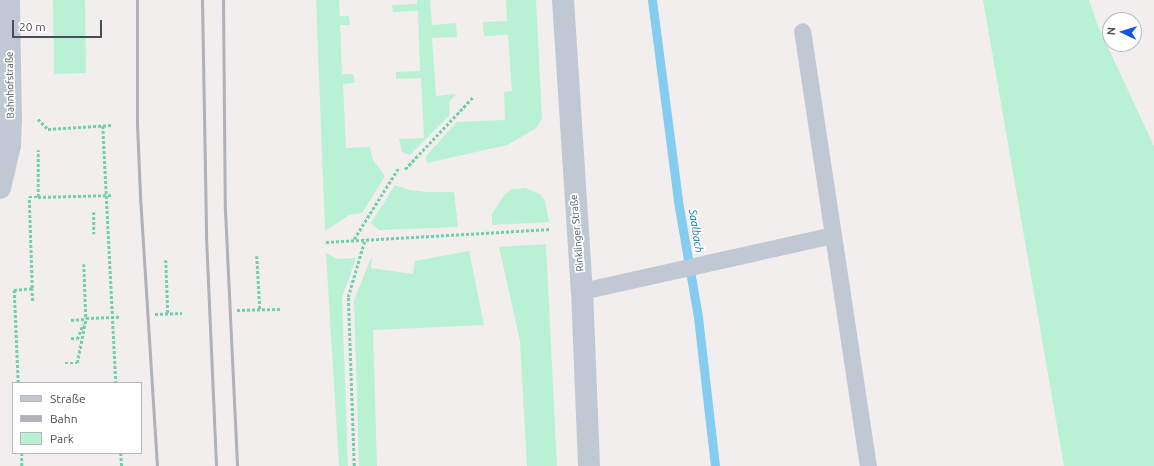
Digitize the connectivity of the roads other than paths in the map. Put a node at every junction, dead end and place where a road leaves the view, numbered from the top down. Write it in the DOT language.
graph roads {
  1 [pos="9,0"];
  2 [pos="563,0"];
  3 [pos="802,31"];
  4 [pos="5,150"];
  5 [pos="0,188"];
  6 [pos="833,235"];
  7 [pos="582,291"];
  8 [pos="589,466"];
  9 [pos="868,466"];
  1 -- 4 [label="street, Bahnhofstraße"];
  2 -- 7 [label="street, Rinklinger Straße"];
  3 -- 6 [label="lane"];
  4 -- 5 [label="street, Bahnhofstraße"];
  6 -- 7 [label="lane"];
  6 -- 9 [label="lane"];
  7 -- 8 [label="street, Rinklinger Straße"];
}
